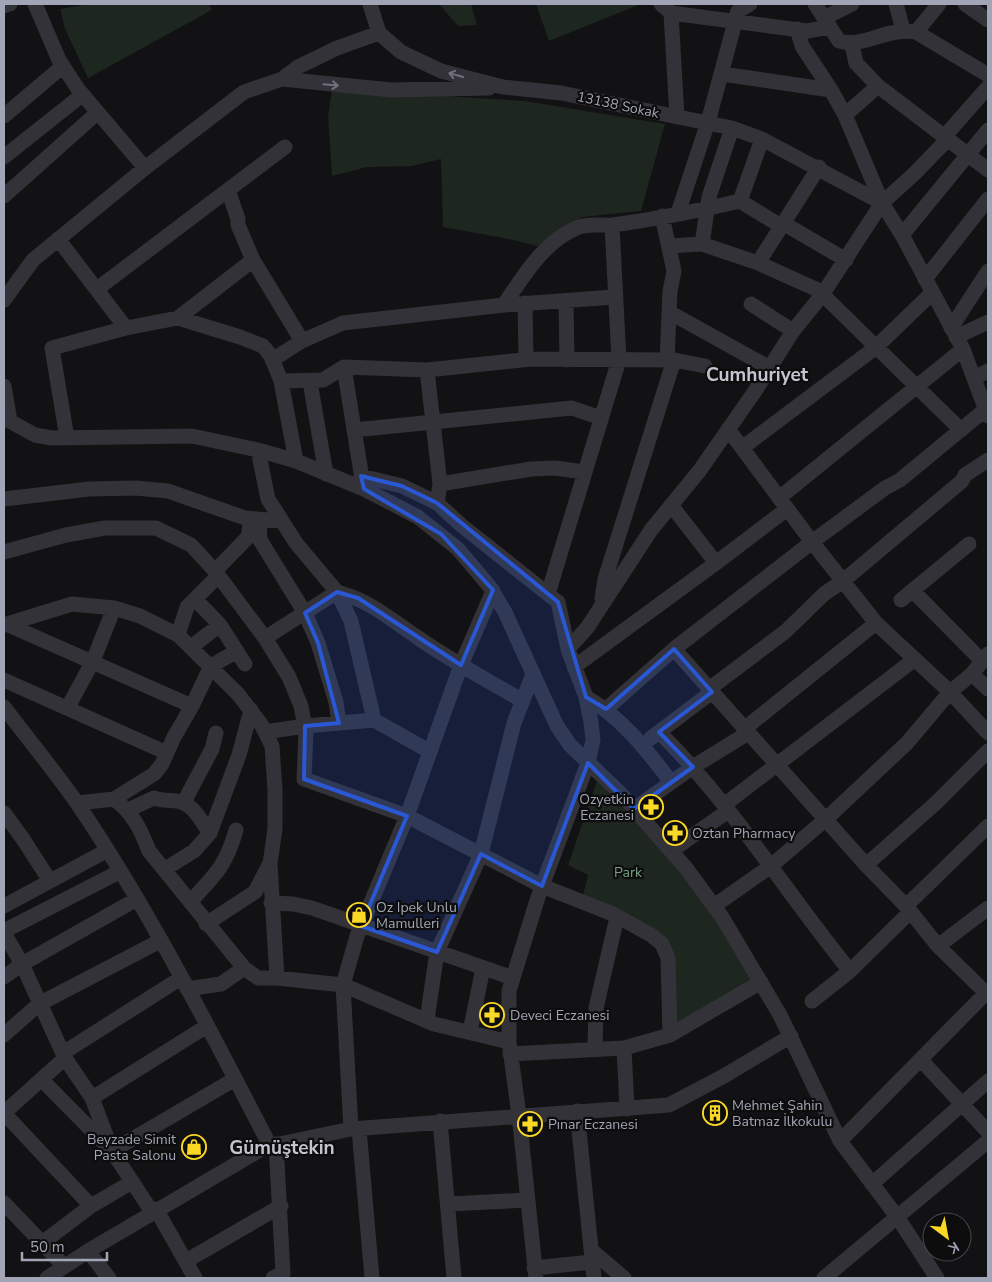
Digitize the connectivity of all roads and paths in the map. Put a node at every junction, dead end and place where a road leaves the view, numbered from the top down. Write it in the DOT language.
graph roads {
  1 [pos="10,4"];
  2 [pos="35,4"];
  3 [pos="370,4"];
  4 [pos="750,4"];
  5 [pos="815,4"];
  6 [pos="852,4"];
  7 [pos="896,4"];
  8 [pos="939,4"];
  9 [pos="965,4"];
  10 [pos="4,6"];
  11 [pos="666,8"];
  12 [pos="988,20"];
  13 [pos="736,21"];
  14 [pos="826,22"];
  15 [pos="797,30"];
  16 [pos="910,31"];
  17 [pos="379,33"];
  18 [pos="852,44"];
  19 [pos="63,66"];
  20 [pos="722,74"];
  21 [pos="988,74"];
  22 [pos="282,79"];
  23 [pos="878,86"];
  24 [pos="503,87"];
  25 [pos="988,87"];
  26 [pos="831,90"];
  27 [pos="82,95"];
  28 [pos="97,113"];
  29 [pos="845,115"];
  30 [pos="4,116"];
  31 [pos="677,118"];
  32 [pos="708,122"];
  33 [pos="732,128"];
  34 [pos="988,130"];
  35 [pos="762,139"];
  36 [pos="945,139"];
  37 [pos="285,147"];
  38 [pos="967,156"];
  39 [pos="4,157"];
  40 [pos="819,167"];
  41 [pos="145,168"];
  42 [pos="988,170"];
  43 [pos="228,190"];
  44 [pos="4,196"];
  45 [pos="988,199"];
  46 [pos="740,201"];
  47 [pos="882,202"];
  48 [pos="707,209"];
  49 [pos="678,214"];
  50 [pos="662,216"];
  51 [pos="782,224"];
  52 [pos="612,225"];
  53 [pos="902,235"];
  54 [pos="58,239"];
  55 [pos="702,244"];
  56 [pos="669,246"];
  57 [pos="253,260"];
  58 [pos="846,260"];
  59 [pos="758,263"];
  60 [pos="988,271"];
  61 [pos="8,284"];
  62 [pos="929,286"];
  63 [pos="97,289"];
  64 [pos="822,295"];
  65 [pos="614,297"];
  66 [pos="4,300"];
  67 [pos="566,300"];
  68 [pos="525,304"];
  69 [pos="751,304"];
  70 [pos="504,305"];
  71 [pos="669,312"];
  72 [pos="178,318"];
  73 [pos="988,322"];
  74 [pos="126,328"];
  75 [pos="793,331"];
  76 [pos="957,338"];
  77 [pos="302,341"];
  78 [pos="875,348"];
  79 [pos="526,359"];
  80 [pos="272,360"];
  81 [pos="567,360"];
  82 [pos="619,360"];
  83 [pos="670,360"];
  84 [pos="705,366"];
  85 [pos="344,367"];
  86 [pos="768,367"];
  87 [pos="427,370"];
  88 [pos="988,371"];
  89 [pos="974,378"];
  90 [pos="281,381"];
  91 [pos="310,382"];
  92 [pos="4,386"];
  93 [pos="918,386"];
  94 [pos="987,412"];
  95 [pos="601,418"];
  96 [pos="7,419"];
  97 [pos="433,422"];
  98 [pos="354,430"];
  99 [pos="728,430"];
  100 [pos="961,430"];
  101 [pos="66,438"];
  102 [pos="742,448"];
  103 [pos="258,450"];
  104 [pos="988,460"];
  105 [pos="296,461"];
  106 [pos="584,472"];
  107 [pos="326,474"];
  108 [pos="363,482"];
  109 [pos="440,484"];
  110 [pos="4,498"];
  111 [pos="437,503"];
  112 [pos="783,504"];
  113 [pos="671,505"];
  114 [pos="255,520"];
  115 [pos="280,521"];
  116 [pos="812,542"];
  117 [pos="969,544"];
  118 [pos="4,552"];
  119 [pos="716,563"];
  120 [pos="217,574"];
  121 [pos="843,581"];
  122 [pos="493,591"];
  123 [pos="913,591"];
  124 [pos="337,592"];
  125 [pos="548,594"];
  126 [pos="195,598"];
  127 [pos="901,600"];
  128 [pos="600,606"];
  129 [pos="114,608"];
  130 [pos="305,613"];
  131 [pos="876,623"];
  132 [pos="5,625"];
  133 [pos="220,625"];
  134 [pos="178,635"];
  135 [pos="265,638"];
  136 [pos="191,647"];
  137 [pos="568,649"];
  138 [pos="674,649"];
  139 [pos="237,651"];
  140 [pos="985,657"];
  141 [pos="915,659"];
  142 [pos="93,661"];
  143 [pos="245,664"];
  144 [pos="461,665"];
  145 [pos="211,666"];
  146 [pos="574,667"];
  147 [pos="533,674"];
  148 [pos="972,674"];
  149 [pos="4,680"];
  150 [pos="988,689"];
  151 [pos="711,691"];
  152 [pos="950,692"];
  153 [pos="586,697"];
  154 [pos="523,701"];
  155 [pos="192,706"];
  156 [pos="4,707"];
  157 [pos="68,707"];
  158 [pos="606,709"];
  159 [pos="251,710"];
  160 [pos="374,720"];
  161 [pos="340,723"];
  162 [pos="305,726"];
  163 [pos="746,731"];
  164 [pos="265,732"];
  165 [pos="659,732"];
  166 [pos="216,733"];
  167 [pos="988,733"];
  168 [pos="642,745"];
  169 [pos="429,751"];
  170 [pos="988,751"];
  171 [pos="167,753"];
  172 [pos="588,763"];
  173 [pos="775,764"];
  174 [pos="693,767"];
  175 [pos="671,782"];
  176 [pos="114,799"];
  177 [pos="184,802"];
  178 [pos="77,803"];
  179 [pos="726,808"];
  180 [pos="634,809"];
  181 [pos="128,810"];
  182 [pos="4,813"];
  183 [pos="407,816"];
  184 [pos="826,819"];
  185 [pos="988,826"];
  186 [pos="236,830"];
  187 [pos="210,833"];
  188 [pos="106,851"];
  189 [pos="671,851"];
  190 [pos="481,854"];
  191 [pos="270,864"];
  192 [pos="866,865"];
  193 [pos="772,866"];
  194 [pos="165,869"];
  195 [pos="120,872"];
  196 [pos="50,881"];
  197 [pos="542,886"];
  198 [pos="137,899"];
  199 [pos="190,902"];
  200 [pos="271,904"];
  201 [pos="4,906"];
  202 [pos="714,906"];
  203 [pos="988,908"];
  204 [pos="908,909"];
  205 [pos="617,916"];
  206 [pos="206,924"];
  207 [pos="361,926"];
  208 [pos="4,932"];
  209 [pos="160,940"];
  210 [pos="938,946"];
  211 [pos="437,952"];
  212 [pos="22,964"];
  213 [pos="244,968"];
  214 [pos="483,968"];
  215 [pos="850,971"];
  216 [pos="4,977"];
  217 [pos="278,978"];
  218 [pos="513,978"];
  219 [pos="761,982"];
  220 [pos="184,984"];
  221 [pos="343,985"];
  222 [pos="986,988"];
  223 [pos="812,1001"];
  224 [pos="39,1004"];
  225 [pos="427,1020"];
  226 [pos="208,1026"];
  227 [pos="470,1032"];
  228 [pos="4,1035"];
  229 [pos="670,1035"];
  230 [pos="791,1036"];
  231 [pos="510,1048"];
  232 [pos="624,1048"];
  233 [pos="596,1049"];
  234 [pos="64,1055"];
  235 [pos="921,1060"];
  236 [pos="236,1079"];
  237 [pos="42,1080"];
  238 [pos="988,1082"];
  239 [pos="92,1098"];
  240 [pos="963,1103"];
  241 [pos="627,1109"];
  242 [pos="577,1112"];
  243 [pos="4,1113"];
  244 [pos="519,1115"];
  245 [pos="440,1121"];
  246 [pos="355,1129"];
  247 [pos="988,1132"];
  248 [pos="840,1141"];
  249 [pos="988,1141"];
  250 [pos="273,1145"];
  251 [pos="112,1151"];
  252 [pos="132,1182"];
  253 [pos="872,1184"];
  254 [pos="528,1200"];
  255 [pos="4,1203"];
  256 [pos="449,1204"];
  257 [pos="92,1206"];
  258 [pos="281,1206"];
  259 [pos="154,1211"];
  260 [pos="898,1218"];
  261 [pos="42,1243"];
  262 [pos="88,1251"];
  263 [pos="592,1256"];
  264 [pos="186,1261"];
  265 [pos="64,1266"];
  266 [pos="535,1273"];
  267 [pos="47,1278"];
  268 [pos="109,1278"];
  269 [pos="196,1278"];
  270 [pos="273,1278"];
  271 [pos="372,1278"];
  272 [pos="454,1278"];
  273 [pos="594,1278"];
  274 [pos="624,1278"];
  275 [pos="824,1278"];
  276 [pos="936,1278"];
  1 -- 10 [label="street"];
  2 -- 19 [label="street"];
  3 -- 17 [label="street"];
  4 -- 13 [label="street"];
  5 -- 14 [label="street"];
  6 -- 14 [label="street"];
  7 -- 16 [label="street"];
  8 -- 16 [label="street"];
  9 -- 12 [label="street"];
  11 -- 13 [label="street"];
  11 -- 31 [label="street"];
  13 -- 15 [label="street"];
  13 -- 20 [label="street"];
  14 -- 15 [label="street"];
  14 -- 18 [label="street"];
  15 -- 26 [label="street"];
  16 -- 18 [label="street"];
  16 -- 21 [label="street"];
  17 -- 22 [label="street"];
  24 -- 17 [label="street, 13138 Sokak, one-way"];
  18 -- 23 [label="street"];
  19 -- 27 [label="street"];
  19 -- 30 [label="street"];
  20 -- 26 [label="street"];
  20 -- 32 [label="street"];
  22 -- 24 [label="street, one-way"];
  22 -- 41 [label="street"];
  23 -- 29 [label="street"];
  23 -- 36 [label="street"];
  24 -- 31 [label="street, 13138 Sokak"];
  25 -- 36 [label="street"];
  26 -- 29 [label="street"];
  27 -- 28 [label="street"];
  27 -- 39 [label="street"];
  28 -- 41 [label="street"];
  28 -- 44 [label="street"];
  29 -- 47 [label="street"];
  31 -- 32 [label="street, 13138 Sokak"];
  32 -- 33 [label="street, 13138 Sokak"];
  32 -- 49 [label="street"];
  33 -- 35 [label="street, 13138 Sokak"];
  33 -- 48 [label="street"];
  34 -- 38 [label="street"];
  35 -- 40 [label="street, 13138 Sokak"];
  35 -- 46 [label="street"];
  36 -- 38 [label="street"];
  36 -- 47 [label="street"];
  37 -- 43 [label="street"];
  38 -- 42 [label="street"];
  38 -- 53 [label="street"];
  40 -- 47 [label="street, 13138 Sokak"];
  40 -- 51 [label="street"];
  41 -- 54 [label="street"];
  43 -- 57 [label="street"];
  43 -- 63 [label="street"];
  45 -- 62 [label="street"];
  46 -- 48 [label="street"];
  46 -- 51 [label="street"];
  47 -- 53 [label="street"];
  47 -- 58 [label="street"];
  48 -- 49 [label="street"];
  48 -- 55 [label="street"];
  49 -- 50 [label="street"];
  50 -- 52 [label="street"];
  50 -- 56 [label="street"];
  51 -- 58 [label="street"];
  51 -- 59 [label="street"];
  52 -- 65 [label="street"];
  52 -- 70 [label="street"];
  53 -- 62 [label="street"];
  54 -- 61 [label="street"];
  54 -- 63 [label="street"];
  55 -- 56 [label="street"];
  55 -- 59 [label="street"];
  56 -- 71 [label="street"];
  57 -- 72 [label="street"];
  57 -- 77 [label="street"];
  58 -- 64 [label="street"];
  59 -- 64 [label="street"];
  60 -- 76 [label="street"];
  61 -- 66 [label="street"];
  62 -- 76 [label="street"];
  62 -- 78 [label="street"];
  63 -- 74 [label="street"];
  64 -- 75 [label="street"];
  64 -- 78 [label="street"];
  65 -- 67 [label="street"];
  65 -- 82 [label="street"];
  67 -- 68 [label="street"];
  67 -- 81 [label="street"];
  68 -- 70 [label="street"];
  68 -- 79 [label="street"];
  69 -- 75 [label="street"];
  70 -- 77 [label="street"];
  71 -- 83 [label="street"];
  71 -- 86 [label="street"];
  72 -- 74 [label="street"];
  72 -- 80 [label="street"];
  73 -- 76 [label="street"];
  74 -- 101 [label="street"];
  75 -- 86 [label="street"];
  76 -- 89 [label="street"];
  76 -- 93 [label="street"];
  77 -- 80 [label="street"];
  78 -- 93 [label="street"];
  78 -- 102 [label="street"];
  79 -- 81 [label="street"];
  79 -- 87 [label="street"];
  80 -- 90 [label="street"];
  81 -- 82 [label="street"];
  82 -- 83 [label="street"];
  82 -- 95 [label="street"];
  83 -- 84 [label="street"];
  83 -- 128 [label="street"];
  85 -- 87 [label="street"];
  85 -- 91 [label="street"];
  85 -- 98 [label="street"];
  86 -- 99 [label="street"];
  87 -- 97 [label="street"];
  88 -- 89 [label="street"];
  89 -- 94 [label="street"];
  90 -- 91 [label="street"];
  90 -- 105 [label="street"];
  91 -- 107 [label="street"];
  92 -- 96 [label="street"];
  93 -- 100 [label="street"];
  93 -- 112 [label="street"];
  94 -- 100 [label="street"];
  95 -- 97 [label="street"];
  95 -- 106 [label="street"];
  96 -- 101 [label="street"];
  97 -- 98 [label="street"];
  97 -- 109 [label="street"];
  98 -- 108 [label="street"];
  99 -- 102 [label="street"];
  99 -- 113 [label="street"];
  100 -- 116 [label="street"];
  101 -- 103 [label="street"];
  102 -- 112 [label="street"];
  103 -- 105 [label="street"];
  103 -- 115 [label="street"];
  104 -- 121 [label="street"];
  105 -- 107 [label="street"];
  106 -- 109 [label="street"];
  106 -- 125 [label="street"];
  107 -- 108 [label="street"];
  108 -- 111 [label="street"];
  108 -- 122 [label="street"];
  109 -- 111 [label="street"];
  110 -- 114 [label="street"];
  111 -- 125 [label="street"];
  112 -- 116 [label="street"];
  112 -- 119 [label="street"];
  113 -- 119 [label="street"];
  113 -- 128 [label="street"];
  114 -- 115 [label="street"];
  114 -- 120 [label="street"];
  114 -- 130 [label="street"];
  115 -- 124 [label="street"];
  116 -- 121 [label="street"];
  116 -- 138 [label="street"];
  117 -- 123 [label="street"];
  118 -- 120 [label="street"];
  119 -- 146 [label="street"];
  120 -- 126 [label="street"];
  120 -- 135 [label="street"];
  121 -- 131 [label="street"];
  121 -- 151 [label="street"];
  122 -- 144 [label="street"];
  122 -- 147 [label="street"];
  123 -- 127 [label="street"];
  123 -- 140 [label="street"];
  124 -- 130 [label="street"];
  124 -- 144 [label="street"];
  124 -- 160 [label="street"];
  125 -- 137 [label="street"];
  126 -- 133 [label="street"];
  126 -- 134 [label="street"];
  128 -- 137 [label="street"];
  129 -- 132 [label="street"];
  129 -- 134 [label="street"];
  129 -- 142 [label="street"];
  130 -- 135 [label="street"];
  130 -- 161 [label="street"];
  131 -- 141 [label="street"];
  131 -- 163 [label="street"];
  132 -- 142 [label="street"];
  133 -- 136 [label="street"];
  133 -- 139 [label="street"];
  134 -- 136 [label="street"];
  135 -- 162 [label="street"];
  136 -- 145 [label="street"];
  137 -- 146 [label="street"];
  138 -- 151 [label="street"];
  138 -- 158 [label="street"];
  139 -- 143 [label="street"];
  139 -- 145 [label="street"];
  140 -- 148 [label="street"];
  141 -- 152 [label="street"];
  141 -- 173 [label="street"];
  142 -- 155 [label="street"];
  142 -- 157 [label="street"];
  144 -- 154 [label="street"];
  144 -- 169 [label="street"];
  145 -- 155 [label="street"];
  145 -- 159 [label="street"];
  146 -- 153 [label="street"];
  147 -- 154 [label="street"];
  147 -- 172 [label="street"];
  148 -- 150 [label="street"];
  148 -- 152 [label="street"];
  149 -- 157 [label="street"];
  151 -- 163 [label="street"];
  151 -- 165 [label="street"];
  152 -- 167 [label="street"];
  152 -- 184 [label="street"];
  153 -- 158 [label="street"];
  153 -- 172 [label="street"];
  154 -- 190 [label="street"];
  155 -- 171 [label="street"];
  156 -- 178 [label="street"];
  157 -- 171 [label="street"];
  158 -- 168 [label="street"];
  159 -- 164 [label="street"];
  159 -- 187 [label="street"];
  160 -- 161 [label="street"];
  160 -- 169 [label="street"];
  161 -- 162 [label="street"];
  162 -- 164 [label="street"];
  162 -- 183 [label="street"];
  163 -- 173 [label="street"];
  163 -- 174 [label="street"];
  164 -- 191 [label="street"];
  165 -- 168 [label="street"];
  165 -- 174 [label="street"];
  166 -- 177 [label="street"];
  168 -- 175 [label="street"];
  169 -- 183 [label="street"];
  170 -- 192 [label="street"];
  171 -- 176 [label="street"];
  172 -- 180 [label="street"];
  172 -- 197 [label="street"];
  173 -- 179 [label="street"];
  173 -- 184 [label="street"];
  174 -- 175 [label="street"];
  174 -- 179 [label="street"];
  175 -- 180 [label="street"];
  176 -- 178 [label="street"];
  176 -- 181 [label="street"];
  177 -- 181 [label="street"];
  177 -- 187 [label="street"];
  178 -- 188 [label="street"];
  179 -- 189 [label="street"];
  179 -- 193 [label="street"];
  180 -- 189 [label="street"];
  181 -- 194 [label="street"];
  182 -- 196 [label="street"];
  183 -- 190 [label="street"];
  183 -- 207 [label="street"];
  184 -- 192 [label="street"];
  184 -- 193 [label="street"];
  185 -- 204 [label="street"];
  186 -- 199 [label="street"];
  187 -- 194 [label="street"];
  188 -- 195 [label="street"];
  188 -- 196 [label="street"];
  189 -- 202 [label="street"];
  190 -- 197 [label="street"];
  190 -- 211 [label="street"];
  191 -- 200 [label="street"];
  191 -- 206 [label="street"];
  192 -- 204 [label="street"];
  193 -- 202 [label="street"];
  193 -- 215 [label="street"];
  194 -- 199 [label="street"];
  195 -- 198 [label="street"];
  195 -- 208 [label="street"];
  196 -- 201 [label="street"];
  197 -- 205 [label="street"];
  197 -- 218 [label="street"];
  198 -- 209 [label="street"];
  198 -- 212 [label="street"];
  199 -- 206 [label="street"];
  200 -- 207 [label="street"];
  200 -- 217 [label="street"];
  202 -- 219 [label="street"];
  203 -- 210 [label="street"];
  204 -- 210 [label="street"];
  204 -- 215 [label="street"];
  205 -- 229 [label="street"];
  205 -- 233 [label="street"];
  206 -- 213 [label="street"];
  207 -- 211 [label="street"];
  207 -- 221 [label="street"];
  208 -- 212 [label="street"];
  209 -- 220 [label="street"];
  209 -- 224 [label="street"];
  210 -- 222 [label="street"];
  211 -- 214 [label="street"];
  211 -- 225 [label="street"];
  212 -- 216 [label="street"];
  212 -- 224 [label="street"];
  213 -- 217 [label="street"];
  213 -- 220 [label="street"];
  214 -- 218 [label="street"];
  214 -- 227 [label="street"];
  215 -- 223 [label="street"];
  217 -- 221 [label="street"];
  218 -- 231 [label="street"];
  219 -- 229 [label="street"];
  219 -- 230 [label="street"];
  220 -- 226 [label="street"];
  220 -- 234 [label="street"];
  221 -- 225 [label="street"];
  221 -- 246 [label="street"];
  222 -- 235 [label="street"];
  224 -- 228 [label="street"];
  224 -- 234 [label="street"];
  225 -- 227 [label="street"];
  226 -- 236 [label="street"];
  226 -- 239 [label="street"];
  227 -- 231 [label="street"];
  229 -- 232 [label="street"];
  230 -- 241 [label="street"];
  230 -- 248 [label="street"];
  231 -- 233 [label="street"];
  231 -- 244 [label="street"];
  232 -- 233 [label="street"];
  232 -- 241 [label="street"];
  234 -- 237 [label="street"];
  234 -- 239 [label="street"];
  235 -- 240 [label="street"];
  235 -- 248 [label="street"];
  236 -- 250 [label="street"];
  236 -- 251 [label="street"];
  237 -- 243 [label="street"];
  237 -- 251 [label="street"];
  238 -- 240 [label="street"];
  239 -- 251 [label="street"];
  240 -- 247 [label="street"];
  240 -- 253 [label="street"];
  241 -- 242 [label="street"];
  242 -- 244 [label="street"];
  242 -- 263 [label="street"];
  243 -- 257 [label="street"];
  244 -- 245 [label="street"];
  244 -- 254 [label="street"];
  245 -- 246 [label="street"];
  245 -- 256 [label="street"];
  246 -- 250 [label="street"];
  246 -- 271 [label="street"];
  248 -- 253 [label="street"];
  249 -- 260 [label="street"];
  250 -- 258 [label="street"];
  250 -- 259 [label="street"];
  251 -- 252 [label="street"];
  252 -- 257 [label="street"];
  252 -- 259 [label="street"];
  253 -- 260 [label="street"];
  254 -- 256 [label="street"];
  254 -- 266 [label="street"];
  255 -- 261 [label="street"];
  256 -- 272 [label="street"];
  257 -- 261 [label="street"];
  258 -- 264 [label="street"];
  258 -- 270 [label="street"];
  259 -- 262 [label="street"];
  259 -- 264 [label="street"];
  260 -- 275 [label="street"];
  260 -- 276 [label="street"];
  261 -- 265 [label="street"];
  262 -- 265 [label="street"];
  262 -- 268 [label="street"];
  263 -- 266 [label="street"];
  263 -- 273 [label="street"];
  263 -- 274 [label="street"];
  264 -- 269 [label="street"];
  265 -- 267 [label="street"];
}
